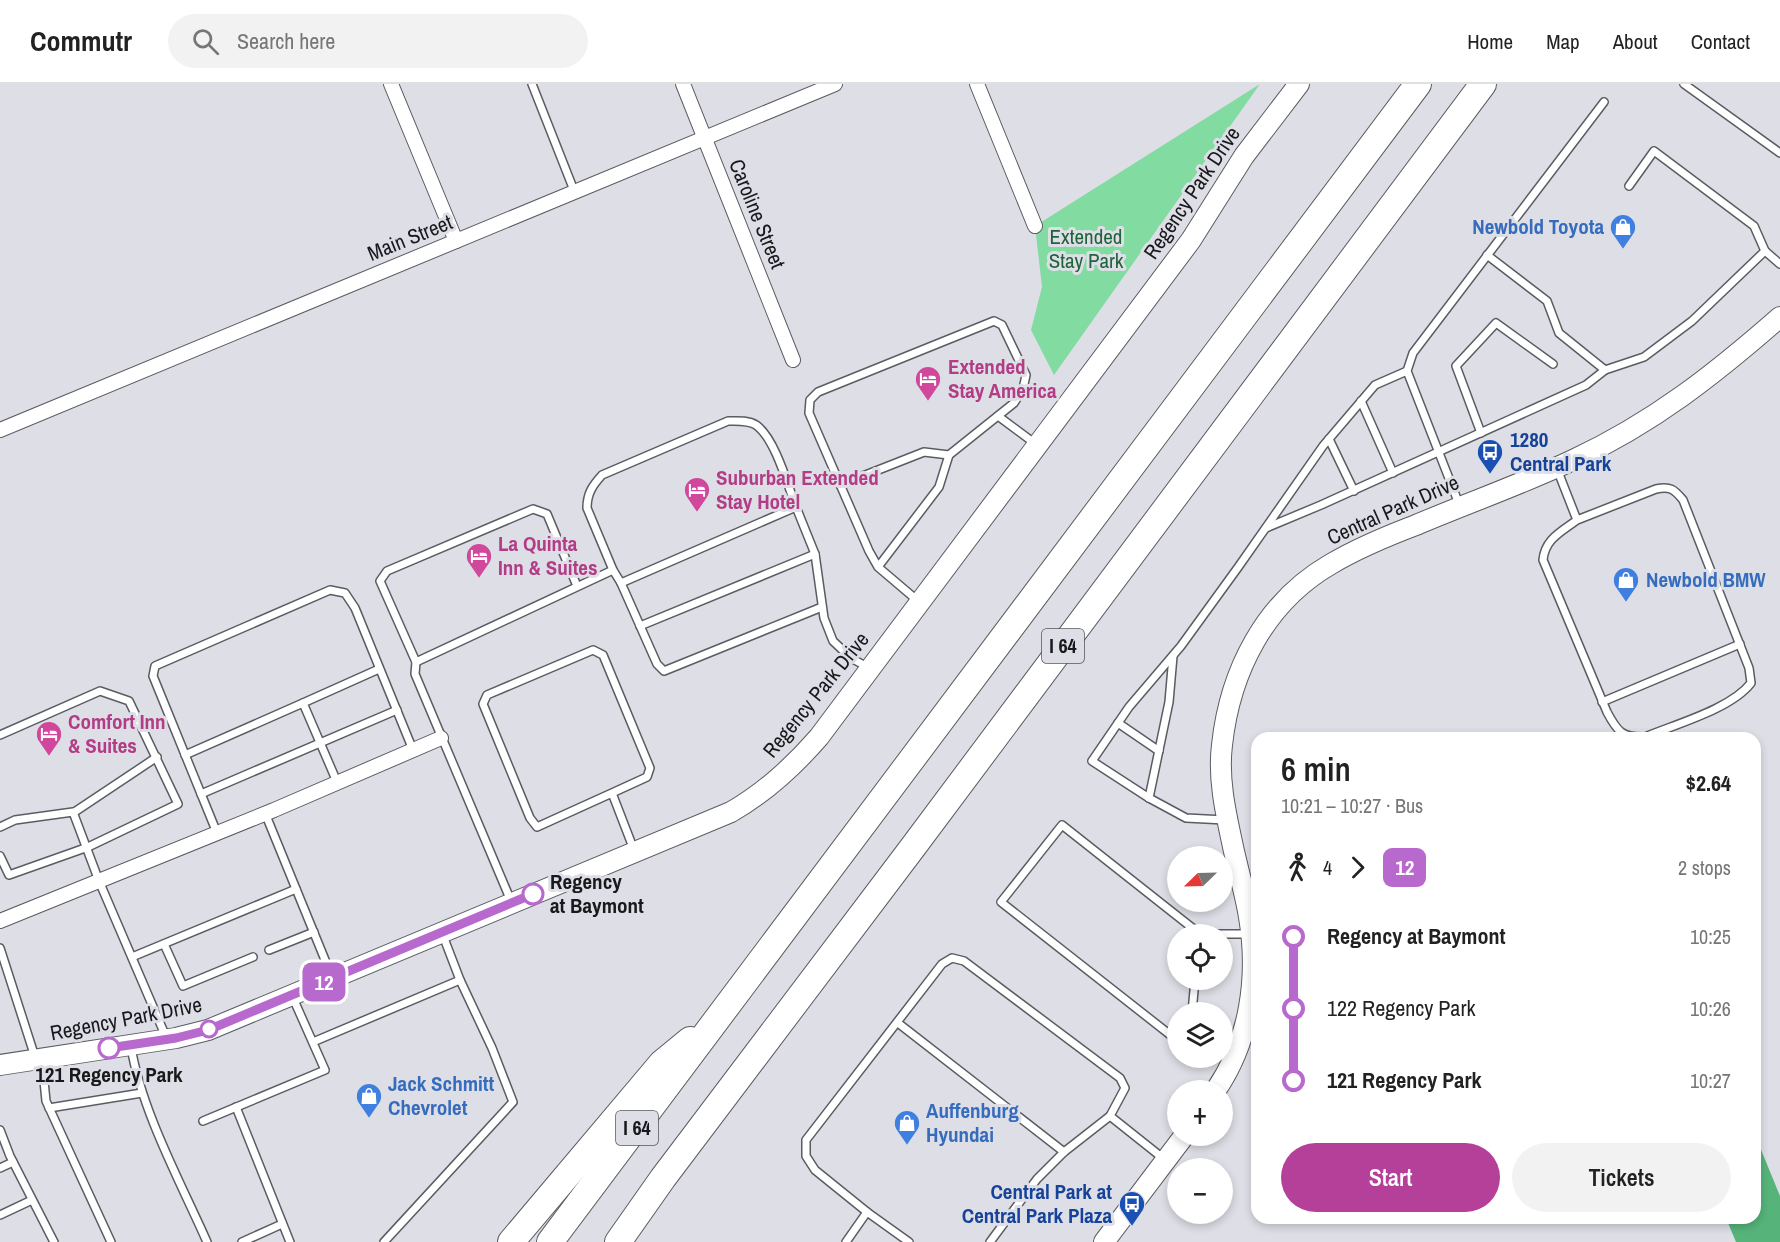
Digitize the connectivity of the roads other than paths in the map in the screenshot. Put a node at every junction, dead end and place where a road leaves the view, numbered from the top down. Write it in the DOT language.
graph roads {
  1 [pos="391,84"];
  2 [pos="532,84"];
  3 [pos="683,84"];
  4 [pos="977,84"];
  5 [pos="1299,84"];
  6 [pos="1418,84"];
  7 [pos="1483,84"];
  8 [pos="1684,84"];
  9 [pos="830,85"];
  10 [pos="1604,102"];
  11 [pos="705,139"];
  12 [pos="1780,153"];
  13 [pos="1629,186"];
  14 [pos="575,193"];
  15 [pos="1035,226"];
  16 [pos="456,241"];
  17 [pos="1765,251"];
  18 [pos="1487,255"];
  19 [pos="1780,264"];
  20 [pos="1780,317"];
  21 [pos="793,360"];
  22 [pos="1553,364"];
  23 [pos="1605,370"];
  24 [pos="1407,371"];
  25 [pos="1361,402"];
  26 [pos="998,416"];
  27 [pos="0,430"];
  28 [pos="1481,433"];
  29 [pos="1329,439"];
  30 [pos="1037,445"];
  31 [pos="1439,452"];
  32 [pos="949,455"];
  33 [pos="1556,467"];
  34 [pos="1393,473"];
  35 [pos="840,485"];
  36 [pos="1354,490"];
  37 [pos="1460,506"];
  38 [pos="796,507"];
  39 [pos="1577,520"];
  40 [pos="1266,528"];
  41 [pos="815,554"];
  42 [pos="878,567"];
  43 [pos="613,570"];
  44 [pos="621,583"];
  45 [pos="577,586"];
  46 [pos="920,602"];
  47 [pos="822,607"];
  48 [pos="640,626"];
  49 [pos="1740,644"];
  50 [pos="1173,655"];
  51 [pos="416,662"];
  52 [pos="380,669"];
  53 [pos="870,669"];
  54 [pos="1602,702"];
  55 [pos="303,703"];
  56 [pos="397,710"];
  57 [pos="1118,723"];
  58 [pos="1621,732"];
  59 [pos="1657,732"];
  60 [pos="0,735"];
  61 [pos="441,738"];
  62 [pos="320,743"];
  63 [pos="413,750"];
  64 [pos="1159,751"];
  65 [pos="185,755"];
  66 [pos="157,757"];
  67 [pos="337,782"];
  68 [pos="612,793"];
  69 [pos="201,794"];
  70 [pos="1149,798"];
  71 [pos="73,813"];
  72 [pos="265,813"];
  73 [pos="1227,820"];
  74 [pos="0,827"];
  75 [pos="216,833"];
  76 [pos="88,847"];
  77 [pos="635,852"];
  78 [pos="0,856"];
  79 [pos="99,881"];
  80 [pos="296,889"];
  81 [pos="512,903"];
  82 [pos="0,921"];
  83 [pos="1187,924"];
  84 [pos="314,932"];
  85 [pos="442,932"];
  86 [pos="1233,934"];
  87 [pos="1251,934"];
  88 [pos="164,944"];
  89 [pos="0,948"];
  90 [pos="269,950"];
  91 [pos="132,957"];
  92 [pos="253,957"];
  93 [pos="333,978"];
  94 [pos="460,980"];
  95 [pos="292,996"];
  96 [pos="1251,998"];
  97 [pos="722,1013"];
  98 [pos="898,1023"];
  99 [pos="1167,1032"];
  100 [pos="167,1039"];
  101 [pos="313,1042"];
  102 [pos="131,1044"];
  103 [pos="39,1059"];
  104 [pos="0,1065"];
  105 [pos="1223,1080"];
  106 [pos="142,1093"];
  107 [pos="236,1107"];
  108 [pos="49,1108"];
  109 [pos="1110,1116"];
  110 [pos="203,1121"];
  111 [pos="0,1130"];
  112 [pos="1176,1146"];
  113 [pos="1064,1152"];
  114 [pos="1165,1160"];
  115 [pos="13,1162"];
  116 [pos="0,1168"];
  117 [pos="32,1200"];
  118 [pos="867,1212"];
  119 [pos="0,1215"];
  120 [pos="282,1224"];
  121 [pos="52,1242"];
  122 [pos="111,1242"];
  123 [pos="207,1242"];
  124 [pos="242,1242"];
  125 [pos="290,1242"];
  126 [pos="384,1242"];
  127 [pos="511,1242"];
  128 [pos="550,1242"];
  129 [pos="618,1242"];
  130 [pos="846,1242"];
  131 [pos="909,1242"];
  132 [pos="990,1242"];
  133 [pos="1104,1242"];
  1 -- 16 [label="street"];
  2 -- 14 [label="lane"];
  3 -- 11 [label="street, Caroline Street"];
  4 -- 15 [label="street"];
  5 -- 30 [label="street, Regency Park Drive"];
  6 -- 97 [label="highway, I 64"];
  7 -- 129 [label="highway, I 64"];
  8 -- 12 [label="lane"];
  9 -- 11 [label="street, Main Street"];
  10 -- 18 [label="lane"];
  11 -- 14 [label="street, Main Street"];
  11 -- 21 [label="street, Caroline Street"];
  13 -- 17 [label="lane"];
  14 -- 16 [label="street, Main Street"];
  16 -- 27 [label="street, Main Street"];
  17 -- 19 [label="lane"];
  17 -- 23 [label="lane"];
  18 -- 23 [label="lane"];
  18 -- 24 [label="lane"];
  20 -- 33 [label="street, Central Park Drive"];
  22 -- 28 [label="lane"];
  23 -- 28 [label="lane"];
  24 -- 25 [label="lane"];
  24 -- 31 [label="lane"];
  25 -- 29 [label="lane"];
  25 -- 34 [label="lane"];
  26 -- 30 [label="lane"];
  26 -- 32 [label="lane"];
  26 -- 35 [label="lane"];
  28 -- 31 [label="lane"];
  29 -- 36 [label="lane"];
  29 -- 40 [label="lane"];
  30 -- 46 [label="street, Regency Park Drive"];
  31 -- 34 [label="lane"];
  31 -- 37 [label="lane"];
  32 -- 35 [label="lane"];
  32 -- 42 [label="lane"];
  33 -- 37 [label="street, Central Park Drive"];
  33 -- 39 [label="lane"];
  34 -- 36 [label="lane"];
  35 -- 42 [label="lane"];
  36 -- 40 [label="lane"];
  37 -- 73 [label="street, Central Park Drive"];
  38 -- 41 [label="lane"];
  38 -- 43 [label="lane"];
  38 -- 44 [label="lane"];
  39 -- 49 [label="lane"];
  39 -- 54 [label="lane"];
  40 -- 50 [label="lane"];
  41 -- 47 [label="lane"];
  41 -- 48 [label="lane"];
  42 -- 46 [label="lane"];
  43 -- 44 [label="lane"];
  43 -- 45 [label="lane"];
  44 -- 48 [label="lane"];
  45 -- 51 [label="lane"];
  45 -- 51 [label="lane"];
  46 -- 53 [label="street, Regency Park Drive"];
  47 -- 48 [label="lane"];
  47 -- 53 [label="lane"];
  49 -- 54 [label="lane"];
  49 -- 59 [label="lane"];
  50 -- 57 [label="lane"];
  50 -- 64 [label="lane"];
  51 -- 61 [label="lane"];
  52 -- 55 [label="lane"];
  52 -- 56 [label="lane"];
  52 -- 65 [label="lane"];
  53 -- 77 [label="street, Regency Park Drive"];
  54 -- 58 [label="lane"];
  55 -- 62 [label="lane"];
  55 -- 65 [label="lane"];
  56 -- 62 [label="lane"];
  56 -- 63 [label="lane"];
  57 -- 64 [label="lane"];
  57 -- 70 [label="lane"];
  60 -- 66 [label="lane"];
  61 -- 63 [label="street"];
  61 -- 81 [label="lane"];
  62 -- 67 [label="lane"];
  62 -- 69 [label="lane"];
  63 -- 67 [label="street"];
  64 -- 70 [label="lane"];
  65 -- 69 [label="lane"];
  66 -- 71 [label="lane"];
  66 -- 76 [label="lane"];
  67 -- 72 [label="street"];
  68 -- 68 [label="lane"];
  68 -- 77 [label="lane"];
  69 -- 75 [label="lane"];
  70 -- 73 [label="lane"];
  71 -- 74 [label="lane"];
  71 -- 76 [label="lane"];
  72 -- 75 [label="street"];
  72 -- 80 [label="lane"];
  73 -- 87 [label="street, Central Park Drive"];
  75 -- 79 [label="street"];
  76 -- 78 [label="lane"];
  76 -- 79 [label="lane"];
  77 -- 81 [label="street, Regency Park Drive"];
  79 -- 82 [label="street"];
  79 -- 91 [label="lane"];
  80 -- 84 [label="lane"];
  80 -- 88 [label="lane"];
  81 -- 85 [label="street, Regency Park Drive"];
  83 -- 99 [label="lane"];
  84 -- 90 [label="lane"];
  84 -- 93 [label="lane"];
  85 -- 93 [label="street, Regency Park Drive"];
  85 -- 94 [label="lane"];
  86 -- 87 [label="lane"];
  88 -- 91 [label="lane"];
  88 -- 92 [label="lane"];
  89 -- 103 [label="lane"];
  91 -- 100 [label="lane"];
  93 -- 95 [label="street, Regency Park Drive"];
  94 -- 101 [label="lane"];
  94 -- 126 [label="lane"];
  95 -- 100 [label="street, Regency Park Drive"];
  95 -- 101 [label="lane"];
  96 -- 105 [label="street, Central Park Drive"];
  97 -- 127 [label="highway"];
  97 -- 128 [label="highway, I 64"];
  98 -- 109 [label="lane"];
  98 -- 113 [label="lane"];
  98 -- 118 [label="lane"];
  100 -- 102 [label="street, Regency Park Drive"];
  101 -- 107 [label="lane"];
  102 -- 103 [label="street, Regency Park Drive"];
  102 -- 106 [label="lane"];
  103 -- 104 [label="street, Regency Park Drive"];
  103 -- 108 [label="lane"];
  106 -- 108 [label="lane"];
  106 -- 123 [label="lane"];
  107 -- 110 [label="lane"];
  107 -- 120 [label="lane"];
  108 -- 122 [label="lane"];
  109 -- 113 [label="lane"];
  109 -- 114 [label="lane"];
  111 -- 115 [label="lane"];
  112 -- 114 [label="street"];
  113 -- 132 [label="lane"];
  114 -- 133 [label="street"];
  115 -- 116 [label="lane"];
  115 -- 117 [label="lane"];
  117 -- 119 [label="lane"];
  117 -- 121 [label="lane"];
  118 -- 130 [label="lane"];
  118 -- 131 [label="lane"];
  120 -- 124 [label="lane"];
  120 -- 125 [label="lane"];
}
